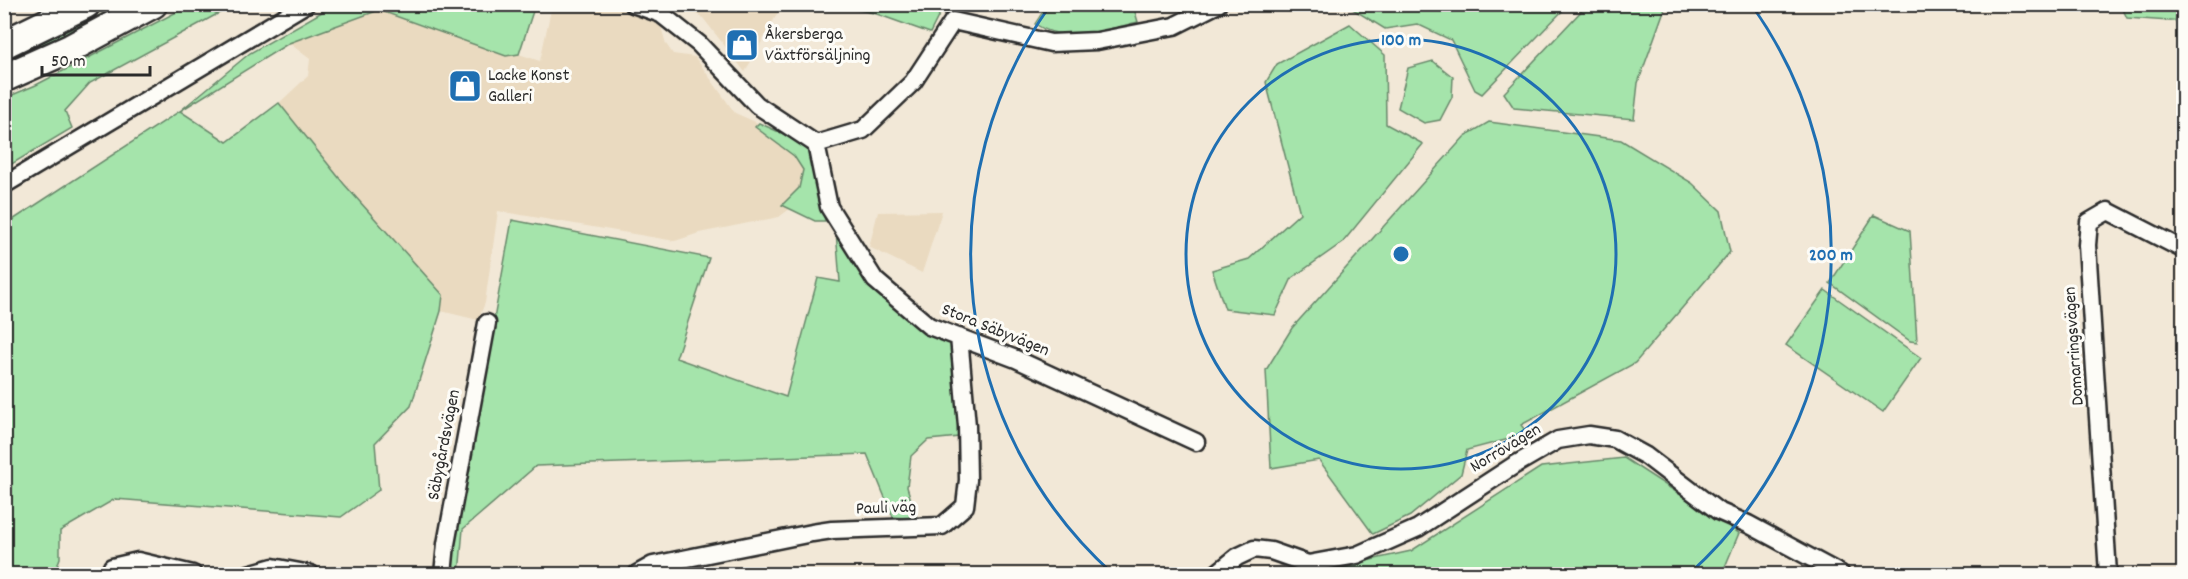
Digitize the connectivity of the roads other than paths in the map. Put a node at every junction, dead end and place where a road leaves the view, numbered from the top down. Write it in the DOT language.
graph roads {
  1 [pos="86,4"];
  2 [pos="153,4"];
  3 [pos="306,4"];
  4 [pos="633,4"];
  5 [pos="1218,4"];
  6 [pos="4,44"];
  7 [pos="4,78"];
  8 [pos="816,144"];
  9 [pos="4,184"];
  10 [pos="2184,250"];
  11 [pos="488,323"];
  12 [pos="959,337"];
  13 [pos="1197,442"];
  14 [pos="110,574"];
  15 [pos="193,574"];
  16 [pos="248,574"];
  17 [pos="311,574"];
  18 [pos="443,574"];
  19 [pos="637,574"];
  20 [pos="1216,574"];
  21 [pos="1841,574"];
  22 [pos="2108,574"];
  1 -- 6 [label="main road"];
  2 -- 7 [label="main road"];
  3 -- 9 [label="street"];
  4 -- 8 [label="street"];
  5 -- 8 [label="street"];
  8 -- 12 [label="street, Stora Säbyvägen"];
  10 -- 22 [label="street, Domarringsvägen"];
  11 -- 18 [label="street, Säbygårdsvägen"];
  12 -- 13 [label="street, Stora Säbyvägen"];
  12 -- 19 [label="street, Pauli väg"];
  14 -- 15 [label="street"];
  16 -- 17 [label="street"];
  20 -- 21 [label="street, Norrövägen"];
}
